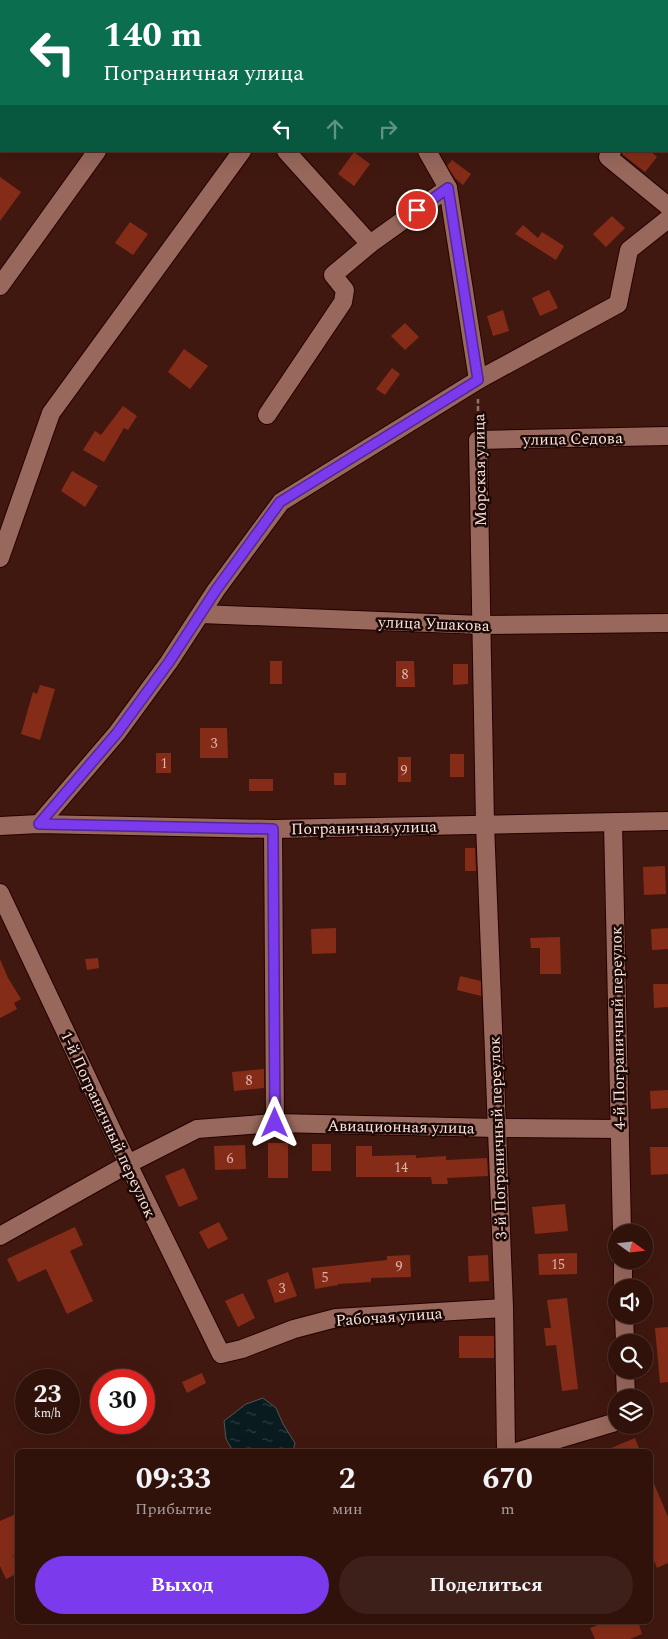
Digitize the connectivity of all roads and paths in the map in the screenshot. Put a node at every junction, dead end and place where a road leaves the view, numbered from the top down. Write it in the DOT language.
graph roads {
  1 [pos="96,152"];
  2 [pos="241,152"];
  3 [pos="287,152"];
  4 [pos="428,152"];
  5 [pos="611,152"];
  6 [pos="448,188"];
  7 [pos="668,206"];
  8 [pos="668,219"];
  9 [pos="370,244"];
  10 [pos="0,286"];
  11 [pos="478,380"];
  12 [pos="267,414"];
  13 [pos="668,436"];
  14 [pos="478,440"];
  15 [pos="0,558"];
  16 [pos="200,614"];
  17 [pos="668,623"];
  18 [pos="482,626"];
  19 [pos="668,821"];
  20 [pos="612,822"];
  21 [pos="39,824"];
  22 [pos="485,824"];
  23 [pos="0,826"];
  24 [pos="273,829"];
  25 [pos="0,893"];
  26 [pos="275,1123"];
  27 [pos="497,1128"];
  28 [pos="620,1129"];
  29 [pos="128,1164"];
  30 [pos="622,1224"];
  31 [pos="0,1236"];
  32 [pos="504,1308"];
  33 [pos="221,1354"];
  34 [pos="608,1424"];
  35 [pos="506,1449"];
  36 [pos="526,1449"];
  1 -- 10 [label="street"];
  2 -- 15 [label="street"];
  3 -- 9 [label="street"];
  4 -- 6 [label="street"];
  5 -- 7 [label="street"];
  6 -- 9 [label="street"];
  6 -- 11 [label="street"];
  8 -- 11 [label="street"];
  9 -- 12 [label="street"];
  11 -- 14 [label="path, Морская улица"];
  11 -- 16 [label="street"];
  13 -- 14 [label="street, улица Седова"];
  14 -- 18 [label="street, Морская улица"];
  16 -- 18 [label="street, улица Ушакова"];
  16 -- 21 [label="street"];
  17 -- 18 [label="street, улица Ушакова"];
  18 -- 22 [label="street, Морская улица"];
  19 -- 20 [label="street, Пограничная улица"];
  20 -- 22 [label="street, Пограничная улица"];
  20 -- 28 [label="street, 4-й Пограничный переулок"];
  21 -- 23 [label="street, Пограничная улица"];
  21 -- 24 [label="street, Пограничная улица"];
  22 -- 24 [label="street, Пограничная улица"];
  22 -- 27 [label="street, 3-й Пограничный переулок"];
  24 -- 26 [label="street"];
  25 -- 29 [label="street, 1-й Пограничный переулок"];
  26 -- 27 [label="street, Авиационная улица"];
  26 -- 29 [label="street, Авиационная улица"];
  27 -- 28 [label="street, Авиационная улица"];
  27 -- 32 [label="street, 3-й Пограничный переулок"];
  28 -- 30 [label="street, 4-й Пограничный переулок"];
  29 -- 31 [label="street, Авиационная улица"];
  29 -- 33 [label="street, 1-й Пограничный переулок"];
  32 -- 33 [label="street, Рабочая улица"];
  32 -- 35 [label="street, 3-й Пограничный переулок"];
  34 -- 36 [label="street"];
}
